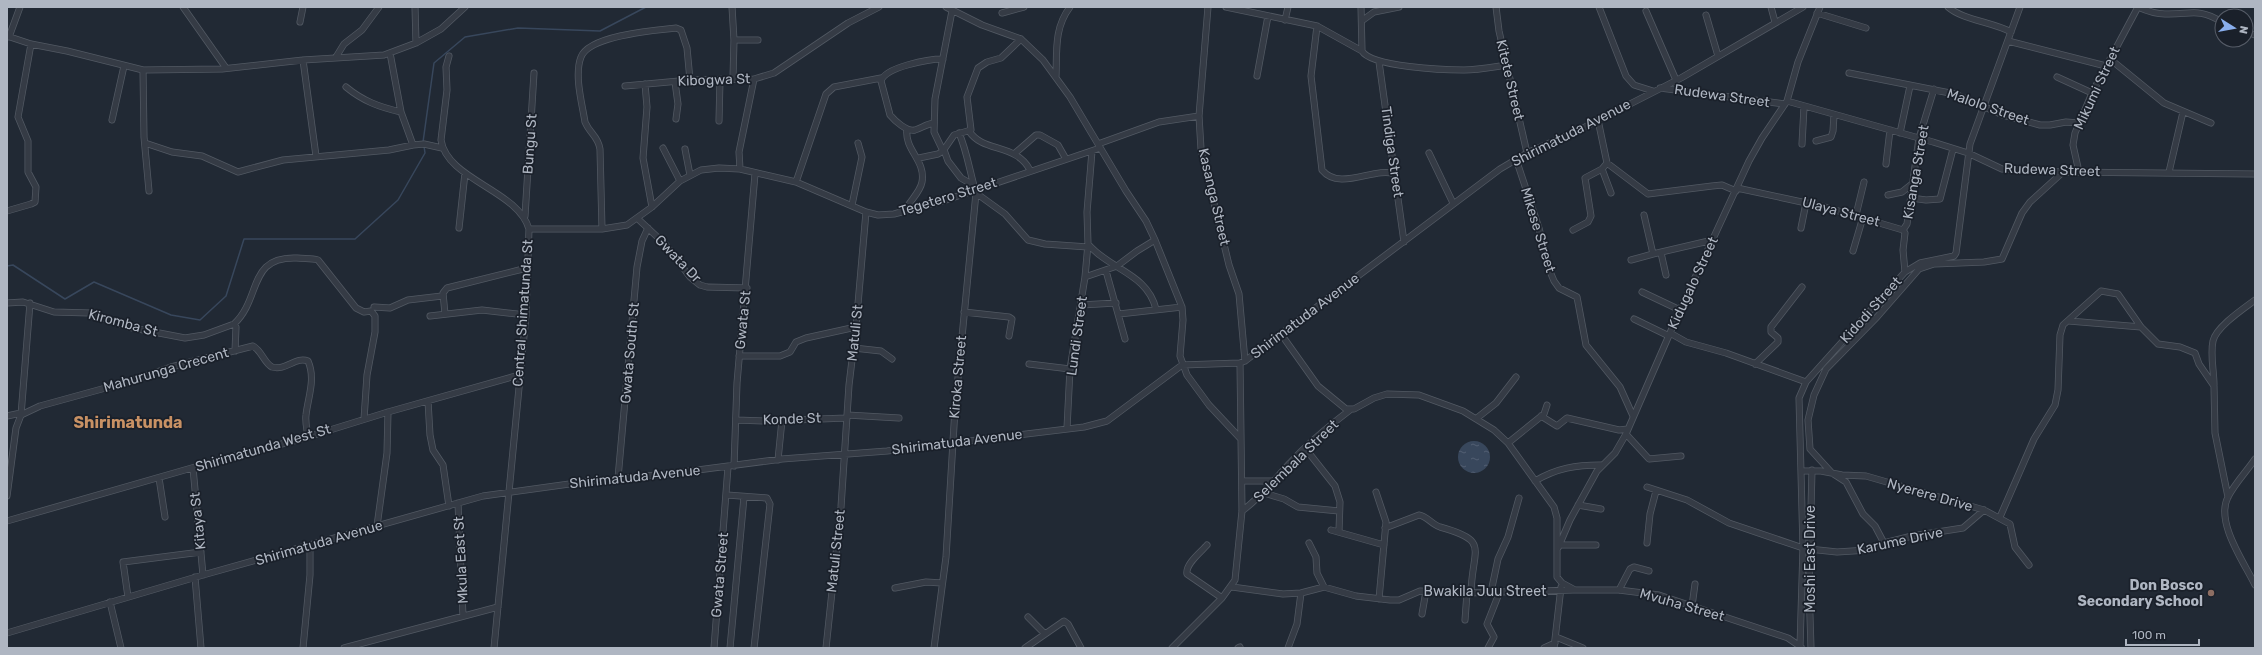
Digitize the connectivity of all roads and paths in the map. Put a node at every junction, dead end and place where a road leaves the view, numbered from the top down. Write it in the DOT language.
graph roads {
  1 [pos="20,7"];
  2 [pos="183,7"];
  3 [pos="303,7"];
  4 [pos="379,7"];
  5 [pos="415,7"];
  6 [pos="466,7"];
  7 [pos="732,7"];
  8 [pos="879,7"];
  9 [pos="946,7"];
  10 [pos="1024,7"];
  11 [pos="1070,7"];
  12 [pos="1208,7"];
  13 [pos="1226,7"];
  14 [pos="1288,7"];
  15 [pos="1361,7"];
  16 [pos="1399,7"];
  17 [pos="1496,7"];
  18 [pos="1599,7"];
  19 [pos="1771,7"];
  20 [pos="1803,7"];
  21 [pos="1820,7"];
  22 [pos="1948,7"];
  23 [pos="2020,7"];
  24 [pos="2138,7"];
  25 [pos="1242,8"];
  26 [pos="952,11"];
  27 [pos="1646,11"];
  28 [pos="1002,13"];
  29 [pos="1817,13"];
  30 [pos="1706,15"];
  31 [pos="1268,16"];
  32 [pos="2214,17"];
  33 [pos="1285,20"];
  34 [pos="1363,20"];
  35 [pos="300,22"];
  36 [pos="1775,22"];
  37 [pos="1317,26"];
  38 [pos="1866,28"];
  39 [pos="2011,32"];
  40 [pos="8,36"];
  41 [pos="1021,39"];
  42 [pos="734,40"];
  43 [pos="758,40"];
  44 [pos="2008,41"];
  45 [pos="416,43"];
  46 [pos="31,44"];
  47 [pos="1362,51"];
  48 [pos="390,53"];
  49 [pos="449,56"];
  50 [pos="1718,56"];
  51 [pos="336,57"];
  52 [pos="943,59"];
  53 [pos="2110,59"];
  54 [pos="303,60"];
  55 [pos="1379,62"];
  56 [pos="1507,65"];
  57 [pos="124,66"];
  58 [pos="2106,66"];
  59 [pos="226,68"];
  60 [pos="143,70"];
  61 [pos="534,73"];
  62 [pos="1849,73"];
  63 [pos="1056,76"];
  64 [pos="1257,76"];
  65 [pos="2057,77"];
  66 [pos="733,78"];
  67 [pos="882,78"];
  68 [pos="720,79"];
  69 [pos="754,79"];
  70 [pos="690,80"];
  71 [pos="1676,80"];
  72 [pos="676,82"];
  73 [pos="645,84"];
  74 [pos="625,86"];
  75 [pos="1910,86"];
  76 [pos="346,88"];
  77 [pos="1660,88"];
  78 [pos="1934,90"];
  79 [pos="1653,91"];
  80 [pos="2092,93"];
  81 [pos="1786,103"];
  82 [pos="1804,107"];
  83 [pos="1984,108"];
  84 [pos="401,112"];
  85 [pos="2183,112"];
  86 [pos="1834,115"];
  87 [pos="1199,116"];
  88 [pos="676,119"];
  89 [pos="112,120"];
  90 [pos="1598,120"];
  91 [pos="719,121"];
  92 [pos="934,123"];
  93 [pos="2079,123"];
  94 [pos="2211,123"];
  95 [pos="907,129"];
  96 [pos="1890,130"];
  97 [pos="969,131"];
  98 [pos="959,132"];
  99 [pos="1900,133"];
  100 [pos="1919,138"];
  101 [pos="1816,141"];
  102 [pos="145,144"];
  103 [pos="858,144"];
  104 [pos="1802,144"];
  105 [pos="413,145"];
  106 [pos="1099,146"];
  107 [pos="442,148"];
  108 [pos="663,148"];
  109 [pos="685,148"];
  110 [pos="1953,149"];
  111 [pos="944,150"];
  112 [pos="1092,151"];
  113 [pos="1429,153"];
  114 [pos="1526,153"];
  115 [pos="1968,153"];
  116 [pos="1014,154"];
  117 [pos="316,156"];
  118 [pos="919,158"];
  119 [pos="1066,159"];
  120 [pos="1516,159"];
  121 [pos="1607,163"];
  122 [pos="1886,164"];
  123 [pos="1602,169"];
  124 [pos="740,170"];
  125 [pos="1030,170"];
  126 [pos="2063,172"];
  127 [pos="2079,172"];
  128 [pos="2169,172"];
  129 [pos="465,173"];
  130 [pos="756,174"];
  131 [pos="1395,174"];
  132 [pos="2255,174"];
  133 [pos="690,175"];
  134 [pos="680,181"];
  135 [pos="796,182"];
  136 [pos="1864,182"];
  137 [pos="1912,184"];
  138 [pos="975,189"];
  139 [pos="1736,190"];
  140 [pos="149,191"];
  141 [pos="1611,194"];
  142 [pos="1888,195"];
  143 [pos="1911,198"];
  144 [pos="1453,203"];
  145 [pos="1806,203"];
  146 [pos="852,205"];
  147 [pos="652,207"];
  148 [pos="7,211"];
  149 [pos="905,211"];
  150 [pos="866,212"];
  151 [pos="1644,215"];
  152 [pos="525,216"];
  153 [pos="1860,216"];
  154 [pos="638,219"];
  155 [pos="459,228"];
  156 [pos="648,228"];
  157 [pos="1801,228"];
  158 [pos="529,229"];
  159 [pos="602,229"];
  160 [pos="1573,230"];
  161 [pos="1903,230"];
  162 [pos="1155,240"];
  163 [pos="1713,240"];
  164 [pos="1404,242"];
  165 [pos="1088,245"];
  166 [pos="1853,251"];
  167 [pos="1661,253"];
  168 [pos="1653,254"];
  169 [pos="1631,260"];
  170 [pos="1117,266"];
  171 [pos="528,268"];
  172 [pos="1106,272"];
  173 [pos="1905,272"];
  174 [pos="1666,275"];
  175 [pos="1085,277"];
  176 [pos="1802,287"];
  177 [pos="747,288"];
  178 [pos="1642,292"];
  179 [pos="442,296"];
  180 [pos="2255,300"];
  181 [pos="7,303"];
  182 [pos="30,303"];
  183 [pos="1116,303"];
  184 [pos="1081,306"];
  185 [pos="374,307"];
  186 [pos="1182,307"];
  187 [pos="1156,310"];
  188 [pos="1680,310"];
  189 [pos="964,312"];
  190 [pos="445,314"];
  191 [pos="1119,314"];
  192 [pos="526,315"];
  193 [pos="430,316"];
  194 [pos="1634,319"];
  195 [pos="2069,321"];
  196 [pos="234,324"];
  197 [pos="856,327"];
  198 [pos="2141,327"];
  199 [pos="1281,334"];
  200 [pos="1670,334"];
  201 [pos="1009,336"];
  202 [pos="1125,339"];
  203 [pos="854,348"];
  204 [pos="235,351"];
  205 [pos="739,356"];
  206 [pos="892,359"];
  207 [pos="1243,362"];
  208 [pos="1029,364"];
  209 [pos="1755,364"];
  210 [pos="1182,365"];
  211 [pos="1070,369"];
  212 [pos="519,375"];
  213 [pos="1516,377"];
  214 [pos="1806,382"];
  215 [pos="2214,386"];
  216 [pos="428,401"];
  217 [pos="1547,405"];
  218 [pos="1350,410"];
  219 [pos="388,412"];
  220 [pos="21,414"];
  221 [pos="7,416"];
  222 [pos="1541,416"];
  223 [pos="1633,416"];
  224 [pos="847,417"];
  225 [pos="899,418"];
  226 [pos="1477,418"];
  227 [pos="364,419"];
  228 [pos="736,420"];
  229 [pos="782,420"];
  230 [pos="1067,428"];
  231 [pos="1627,432"];
  232 [pos="308,437"];
  233 [pos="1240,438"];
  234 [pos="953,443"];
  235 [pos="1508,443"];
  236 [pos="1305,448"];
  237 [pos="844,454"];
  238 [pos="1681,456"];
  239 [pos="2255,458"];
  240 [pos="778,460"];
  241 [pos="1602,465"];
  242 [pos="734,466"];
  243 [pos="728,467"];
  244 [pos="192,468"];
  245 [pos="1812,470"];
  246 [pos="1801,471"];
  247 [pos="1832,473"];
  248 [pos="159,478"];
  249 [pos="618,478"];
  250 [pos="1242,481"];
  251 [pos="1275,481"];
  252 [pos="1535,481"];
  253 [pos="1647,487"];
  254 [pos="1656,491"];
  255 [pos="508,492"];
  256 [pos="1376,492"];
  257 [pos="1264,493"];
  258 [pos="727,495"];
  259 [pos="7,496"];
  260 [pos="744,497"];
  261 [pos="2228,497"];
  262 [pos="1518,498"];
  263 [pos="458,503"];
  264 [pos="1578,505"];
  265 [pos="450,506"];
  266 [pos="1601,508"];
  267 [pos="1984,510"];
  268 [pos="1242,511"];
  269 [pos="1339,511"];
  270 [pos="165,517"];
  271 [pos="2000,517"];
  272 [pos="7,521"];
  273 [pos="377,526"];
  274 [pos="1385,528"];
  275 [pos="1331,530"];
  276 [pos="1339,531"];
  277 [pos="1309,543"];
  278 [pos="1647,543"];
  279 [pos="1884,543"];
  280 [pos="310,545"];
  281 [pos="1207,545"];
  282 [pos="1384,545"];
  283 [pos="1559,545"];
  284 [pos="1596,545"];
  285 [pos="1803,548"];
  286 [pos="1809,549"];
  287 [pos="201,552"];
  288 [pos="1556,552"];
  289 [pos="2029,565"];
  290 [pos="1649,571"];
  291 [pos="203,575"];
  292 [pos="195,577"];
  293 [pos="942,583"];
  294 [pos="1562,583"];
  295 [pos="1695,584"];
  296 [pos="2255,585"];
  297 [pos="1232,587"];
  298 [pos="1324,587"];
  299 [pos="895,588"];
  300 [pos="1561,590"];
  301 [pos="1575,590"];
  302 [pos="1619,590"];
  303 [pos="1426,591"];
  304 [pos="1500,591"];
  305 [pos="1491,592"];
  306 [pos="1301,593"];
  307 [pos="1469,593"];
  308 [pos="128,597"];
  309 [pos="1222,598"];
  310 [pos="1379,599"];
  311 [pos="110,602"];
  312 [pos="1692,606"];
  313 [pos="498,607"];
  314 [pos="1422,614"];
  315 [pos="463,616"];
  316 [pos="1028,617"];
  317 [pos="1465,620"];
  318 [pos="7,633"];
  319 [pos="1044,633"];
  320 [pos="1555,643"];
  321 [pos="1801,647"];
  322 [pos="121,648"];
  323 [pos="201,648"];
  324 [pos="303,648"];
  325 [pos="344,648"];
  326 [pos="494,648"];
  327 [pos="714,648"];
  328 [pos="730,648"];
  329 [pos="754,648"];
  330 [pos="826,648"];
  331 [pos="934,648"];
  332 [pos="1025,648"];
  333 [pos="1081,648"];
  334 [pos="1172,648"];
  335 [pos="1288,648"];
  336 [pos="1488,648"];
  337 [pos="1544,648"];
  338 [pos="1583,648"];
  339 [pos="1811,648"];
  1 -- 40 [label="street"];
  2 -- 59 [label="street"];
  3 -- 35 [label="street"];
  4 -- 51 [label="street"];
  5 -- 45 [label="street"];
  6 -- 45 [label="street"];
  7 -- 42 [label="street"];
  8 -- 69 [label="street, Kibogwa St"];
  9 -- 26 [label="street"];
  10 -- 28 [label="street"];
  11 -- 63 [label="street"];
  12 -- 87 [label="street, Kasanga Street"];
  13 -- 25 [label="street"];
  14 -- 33 [label="street"];
  15 -- 34 [label="street"];
  16 -- 34 [label="street"];
  17 -- 56 [label="street, Kitete Street"];
  18 -- 79 [label="street"];
  19 -- 36 [label="street"];
  20 -- 36 [label="street, Shirimatuda Avenue"];
  21 -- 29 [label="street, Kidugalo Street"];
  22 -- 39 [label="street"];
  23 -- 39 [label="street, Kidodi Street"];
  24 -- 32 [label="street"];
  24 -- 53 [label="street, Mikumi Street"];
  25 -- 31 [label="street"];
  26 -- 41 [label="street"];
  26 -- 52 [label="street"];
  27 -- 71 [label="street"];
  29 -- 38 [label="street"];
  29 -- 81 [label="street, Kidugalo Street"];
  30 -- 50 [label="street"];
  31 -- 33 [label="street"];
  31 -- 64 [label="street"];
  33 -- 37 [label="street"];
  34 -- 47 [label="street"];
  36 -- 50 [label="street, Shirimatuda Avenue"];
  37 -- 47 [label="street"];
  37 -- 131 [label="street"];
  39 -- 44 [label="street, Kidodi Street"];
  40 -- 46 [label="street"];
  41 -- 63 [label="street"];
  41 -- 97 [label="street"];
  42 -- 43 [label="street"];
  42 -- 66 [label="street"];
  44 -- 58 [label="street"];
  44 -- 83 [label="street, Kidodi Street"];
  45 -- 48 [label="street"];
  46 -- 57 [label="street"];
  46 -- 148 [label="street"];
  47 -- 55 [label="street"];
  48 -- 51 [label="street"];
  48 -- 84 [label="street"];
  49 -- 107 [label="street"];
  50 -- 71 [label="street, Shirimatuda Avenue"];
  51 -- 54 [label="street"];
  52 -- 67 [label="street"];
  52 -- 92 [label="street"];
  53 -- 58 [label="street, Mikumi Street"];
  53 -- 85 [label="street"];
  54 -- 59 [label="street"];
  54 -- 117 [label="street"];
  55 -- 56 [label="street"];
  55 -- 131 [label="street, Tindiga Street"];
  56 -- 114 [label="street, Kitete Street"];
  57 -- 60 [label="street"];
  57 -- 89 [label="street"];
  58 -- 80 [label="street, Mikumi Street"];
  59 -- 60 [label="street"];
  60 -- 102 [label="street"];
  61 -- 152 [label="street, Bungu St"];
  62 -- 75 [label="street, Malolo Street"];
  63 -- 106 [label="street"];
  65 -- 80 [label="street"];
  66 -- 68 [label="street, Kibogwa St"];
  66 -- 69 [label="street, Kibogwa St"];
  67 -- 95 [label="street"];
  67 -- 135 [label="street"];
  68 -- 70 [label="street, Kibogwa St"];
  68 -- 91 [label="street"];
  69 -- 124 [label="street"];
  70 -- 72 [label="street, Kibogwa St"];
  70 -- 159 [label="street"];
  71 -- 77 [label="street, Shirimatuda Avenue"];
  72 -- 73 [label="street, Kibogwa St"];
  72 -- 88 [label="street"];
  73 -- 74 [label="street, Kibogwa St"];
  73 -- 147 [label="street"];
  75 -- 78 [label="street, Malolo Street"];
  75 -- 99 [label="street"];
  76 -- 84 [label="street"];
  77 -- 79 [label="street, Shirimatuda Avenue"];
  77 -- 81 [label="street, Rudewa Street"];
  78 -- 83 [label="street, Malolo Street"];
  78 -- 100 [label="street, Kisanga Street"];
  79 -- 90 [label="street, Shirimatuda Avenue"];
  80 -- 93 [label="street, Mikumi Street"];
  81 -- 82 [label="street, Rudewa Street"];
  81 -- 139 [label="street, Kidugalo Street"];
  82 -- 86 [label="street, Rudewa Street"];
  82 -- 104 [label="street"];
  83 -- 93 [label="street, Malolo Street"];
  83 -- 115 [label="street, Kidodi Street"];
  84 -- 105 [label="street"];
  85 -- 94 [label="street"];
  85 -- 128 [label="street"];
  86 -- 96 [label="street, Rudewa Street"];
  86 -- 101 [label="street"];
  87 -- 106 [label="street, Tegetero Street"];
  87 -- 207 [label="street, Kasanga Street"];
  90 -- 114 [label="street, Shirimatuda Avenue"];
  90 -- 121 [label="street"];
  92 -- 95 [label="street"];
  92 -- 111 [label="street"];
  93 -- 127 [label="street, Mikumi Street"];
  95 -- 118 [label="street"];
  96 -- 99 [label="street, Rudewa Street"];
  96 -- 122 [label="street"];
  97 -- 98 [label="street"];
  97 -- 116 [label="street"];
  98 -- 111 [label="street"];
  98 -- 138 [label="street, Kiroka Street"];
  99 -- 100 [label="street, Rudewa Street"];
  100 -- 110 [label="street, Rudewa Street"];
  100 -- 137 [label="street, Kisanga Street"];
  102 -- 117 [label="street"];
  102 -- 140 [label="street"];
  103 -- 146 [label="street"];
  105 -- 107 [label="street"];
  105 -- 117 [label="street"];
  106 -- 112 [label="street, Tegetero Street"];
  106 -- 162 [label="street"];
  107 -- 129 [label="street"];
  108 -- 134 [label="street"];
  109 -- 133 [label="street"];
  110 -- 115 [label="street, Rudewa Street"];
  110 -- 143 [label="street"];
  111 -- 118 [label="street"];
  111 -- 138 [label="street"];
  112 -- 119 [label="street, Tegetero Street"];
  112 -- 165 [label="street, Lundi Street"];
  113 -- 144 [label="street"];
  114 -- 120 [label="street, Shirimatuda Avenue"];
  115 -- 126 [label="street, Rudewa Street"];
  115 -- 173 [label="street, Kidodi Street"];
  116 -- 119 [label="street"];
  116 -- 125 [label="street"];
  118 -- 149 [label="street"];
  119 -- 125 [label="street, Tegetero Street"];
  120 -- 144 [label="street, Shirimatuda Avenue"];
  120 -- 223 [label="street, Mikese Street"];
  121 -- 123 [label="street"];
  121 -- 139 [label="street, Ulaya Street"];
  123 -- 141 [label="street"];
  123 -- 160 [label="street"];
  124 -- 130 [label="street, Tegetero Street"];
  124 -- 133 [label="street, Tegetero Street"];
  125 -- 138 [label="street, Tegetero Street"];
  126 -- 127 [label="street, Rudewa Street"];
  126 -- 247 [label="street"];
  127 -- 128 [label="street, Rudewa Street"];
  128 -- 132 [label="street, Rudewa Street"];
  129 -- 152 [label="street"];
  129 -- 155 [label="street"];
  130 -- 135 [label="street, Tegetero Street"];
  130 -- 177 [label="street, Gwata St"];
  131 -- 164 [label="street, Tindiga Street"];
  133 -- 134 [label="street, Tegetero Street"];
  134 -- 147 [label="street, Tegetero Street"];
  135 -- 146 [label="street, Tegetero Street"];
  136 -- 153 [label="street"];
  137 -- 142 [label="street"];
  137 -- 143 [label="street, Kisanga Street"];
  138 -- 149 [label="street, Tegetero Street"];
  138 -- 165 [label="street"];
  138 -- 189 [label="street, Kiroka Street"];
  139 -- 145 [label="street, Ulaya Street"];
  139 -- 163 [label="street, Kidugalo Street"];
  143 -- 161 [label="street, Kisanga Street"];
  144 -- 164 [label="street, Shirimatuda Avenue"];
  145 -- 153 [label="street, Ulaya Street"];
  145 -- 157 [label="street"];
  146 -- 150 [label="street, Tegetero Street"];
  147 -- 154 [label="street, Tegetero Street"];
  149 -- 150 [label="street, Tegetero Street"];
  150 -- 197 [label="street, Matuli St"];
  151 -- 168 [label="street"];
  152 -- 158 [label="street, Central Shimatunda St"];
  153 -- 161 [label="street, Ulaya Street"];
  153 -- 166 [label="street"];
  154 -- 156 [label="street, Gwata Dr"];
  154 -- 159 [label="street, Tegetero Street"];
  156 -- 177 [label="street, Gwata Dr"];
  156 -- 249 [label="street, Gwata South St"];
  158 -- 159 [label="street, Tegetero Street"];
  158 -- 171 [label="street, Central Shimatunda St"];
  161 -- 173 [label="street"];
  162 -- 170 [label="street"];
  162 -- 186 [label="street"];
  163 -- 167 [label="street"];
  163 -- 188 [label="street, Kidugalo Street"];
  164 -- 199 [label="street, Shirimatuda Avenue"];
  165 -- 170 [label="street"];
  165 -- 175 [label="street, Lundi Street"];
  167 -- 168 [label="street"];
  167 -- 174 [label="street"];
  168 -- 169 [label="street"];
  170 -- 172 [label="street"];
  170 -- 187 [label="street"];
  171 -- 179 [label="street"];
  171 -- 192 [label="street, Central Shimatunda St"];
  172 -- 175 [label="street"];
  172 -- 183 [label="street"];
  173 -- 214 [label="street, Kidodi Street"];
  175 -- 184 [label="street, Lundi Street"];
  176 -- 209 [label="street"];
  177 -- 205 [label="street, Gwata St"];
  178 -- 188 [label="street"];
  179 -- 185 [label="street"];
  179 -- 190 [label="street"];
  180 -- 215 [label="street"];
  181 -- 182 [label="street, Kiromba St"];
  182 -- 196 [label="street, Kiromba St"];
  182 -- 220 [label="street"];
  183 -- 184 [label="street"];
  183 -- 191 [label="street"];
  184 -- 211 [label="street, Lundi Street"];
  186 -- 187 [label="street"];
  186 -- 210 [label="street"];
  187 -- 191 [label="street"];
  188 -- 200 [label="street, Kidugalo Street"];
  189 -- 201 [label="street"];
  189 -- 234 [label="street, Kiroka Street"];
  190 -- 192 [label="street"];
  190 -- 193 [label="street"];
  191 -- 202 [label="street"];
  192 -- 212 [label="street, Central Shimatunda St"];
  194 -- 200 [label="street"];
  195 -- 198 [label="street"];
  195 -- 198 [label="street"];
  195 -- 271 [label="street"];
  196 -- 204 [label="street"];
  196 -- 227 [label="street"];
  197 -- 203 [label="street, Matuli St"];
  197 -- 205 [label="street"];
  198 -- 215 [label="street"];
  199 -- 207 [label="street, Shirimatuda Avenue"];
  199 -- 218 [label="street"];
  200 -- 209 [label="street"];
  200 -- 223 [label="street, Kidugalo Street"];
  203 -- 206 [label="street"];
  203 -- 224 [label="street, Matuli St"];
  204 -- 220 [label="street, Mahurunga Crecent"];
  204 -- 232 [label="street, Mahurunga Crecent"];
  205 -- 228 [label="street, Gwata St"];
  207 -- 210 [label="street, Shirimatuda Avenue"];
  207 -- 233 [label="street, Kasanga Street"];
  208 -- 211 [label="street"];
  209 -- 214 [label="street"];
  210 -- 230 [label="street, Shirimatuda Avenue"];
  210 -- 233 [label="street"];
  211 -- 230 [label="street, Lundi Street"];
  212 -- 216 [label="street, Shirimatunda West St"];
  212 -- 255 [label="street, Central Shimatunda St"];
  213 -- 226 [label="street"];
  214 -- 246 [label="street, Kidodi Street"];
  215 -- 261 [label="street"];
  216 -- 219 [label="street, Shirimatunda West St"];
  216 -- 265 [label="street"];
  217 -- 222 [label="street"];
  218 -- 226 [label="street"];
  218 -- 236 [label="street, Selembala Street"];
  219 -- 227 [label="street, Shirimatunda West St"];
  219 -- 273 [label="street"];
  220 -- 221 [label="street, Mahurunga Crecent"];
  220 -- 259 [label="street"];
  222 -- 231 [label="street"];
  222 -- 235 [label="street"];
  223 -- 231 [label="street, Kidugalo Street"];
  224 -- 225 [label="street, Konde St"];
  224 -- 229 [label="street, Konde St"];
  224 -- 237 [label="street, Matuli St"];
  226 -- 235 [label="street"];
  227 -- 232 [label="street, Shirimatunda West St"];
  228 -- 229 [label="street, Konde St"];
  228 -- 242 [label="street, Gwata St"];
  229 -- 240 [label="street"];
  230 -- 234 [label="street, Shirimatuda Avenue"];
  231 -- 238 [label="street"];
  231 -- 241 [label="street, Kidugalo Street"];
  232 -- 244 [label="street, Shirimatunda West St"];
  233 -- 250 [label="street, Kasanga Street"];
  234 -- 237 [label="street, Shirimatuda Avenue"];
  234 -- 293 [label="street, Kiroka Street"];
  235 -- 252 [label="street"];
  236 -- 251 [label="street, Selembala Street"];
  236 -- 269 [label="street"];
  237 -- 240 [label="street, Shirimatuda Avenue"];
  237 -- 330 [label="street, Matuli Street"];
  239 -- 261 [label="street"];
  240 -- 242 [label="street, Shirimatuda Avenue"];
  241 -- 252 [label="street"];
  241 -- 264 [label="street, Kidugalo Street"];
  242 -- 243 [label="street, Shirimatuda Avenue"];
  243 -- 249 [label="street, Shirimatuda Avenue"];
  243 -- 258 [label="street, Gwata Street"];
  244 -- 248 [label="street, Shirimatunda West St"];
  244 -- 287 [label="street, Kitaya St"];
  245 -- 246 [label="street, Nyerere Drive"];
  245 -- 247 [label="street, Nyerere Drive"];
  245 -- 286 [label="street, Moshi East Drive"];
  246 -- 285 [label="street, Kidodi Street"];
  247 -- 267 [label="street, Nyerere Drive"];
  247 -- 279 [label="street"];
  248 -- 270 [label="street"];
  248 -- 272 [label="street, Shirimatunda West St"];
  249 -- 255 [label="street, Shirimatuda Avenue"];
  250 -- 251 [label="street"];
  250 -- 268 [label="street, Kasanga Street"];
  251 -- 257 [label="street, Selembala Street"];
  252 -- 288 [label="street"];
  253 -- 254 [label="street"];
  254 -- 278 [label="street"];
  254 -- 285 [label="street"];
  255 -- 263 [label="street, Shirimatuda Avenue"];
  255 -- 313 [label="street, Central Shimatunda St"];
  256 -- 274 [label="street"];
  257 -- 268 [label="street, Selembala Street"];
  257 -- 269 [label="street"];
  258 -- 260 [label="street"];
  258 -- 327 [label="street, Gwata Street"];
  260 -- 328 [label="street"];
  260 -- 329 [label="street"];
  261 -- 296 [label="street"];
  262 -- 305 [label="street"];
  263 -- 265 [label="street, Shirimatuda Avenue"];
  263 -- 315 [label="street, Mkula East St"];
  264 -- 266 [label="street"];
  264 -- 283 [label="street, Kidugalo Street"];
  265 -- 273 [label="street, Shirimatuda Avenue"];
  267 -- 271 [label="street, Nyerere Drive"];
  267 -- 279 [label="street, Karume Drive"];
  268 -- 297 [label="street, Kasanga Street"];
  269 -- 276 [label="street"];
  271 -- 289 [label="street, Nyerere Drive"];
  273 -- 280 [label="street, Shirimatuda Avenue"];
  274 -- 282 [label="street"];
  274 -- 307 [label="street"];
  275 -- 276 [label="street"];
  276 -- 282 [label="street"];
  277 -- 298 [label="street"];
  279 -- 286 [label="street, Karume Drive"];
  280 -- 291 [label="street, Shirimatuda Avenue"];
  280 -- 324 [label="street"];
  281 -- 309 [label="street"];
  282 -- 310 [label="street"];
  283 -- 284 [label="street"];
  283 -- 288 [label="street, Kidugalo Street"];
  285 -- 321 [label="street, Kidodi Street"];
  286 -- 339 [label="street, Moshi East Drive"];
  287 -- 291 [label="street, Kitaya St"];
  287 -- 308 [label="street"];
  288 -- 294 [label="street"];
  290 -- 302 [label="street"];
  291 -- 292 [label="street, Shirimatuda Avenue"];
  292 -- 308 [label="street, Shirimatuda Avenue"];
  292 -- 323 [label="street"];
  293 -- 299 [label="street"];
  293 -- 331 [label="street, Kiroka Street"];
  294 -- 300 [label="street"];
  294 -- 301 [label="street, Mvuha Street"];
  295 -- 312 [label="street"];
  297 -- 306 [label="street, Bwakila Juu Street"];
  297 -- 309 [label="street, Kasanga Street"];
  298 -- 306 [label="street, Bwakila Juu Street"];
  298 -- 310 [label="street, Bwakila Juu Street"];
  300 -- 301 [label="street, Bwakila Juu Street"];
  300 -- 304 [label="street, Bwakila Juu Street"];
  300 -- 320 [label="street"];
  301 -- 302 [label="street, Mvuha Street"];
  302 -- 312 [label="street, Mvuha Street"];
  303 -- 307 [label="street, Bwakila Juu Street"];
  303 -- 310 [label="street, Bwakila Juu Street"];
  303 -- 314 [label="street"];
  304 -- 305 [label="street, Bwakila Juu Street"];
  304 -- 336 [label="street"];
  305 -- 307 [label="street, Bwakila Juu Street"];
  306 -- 335 [label="street"];
  307 -- 317 [label="street"];
  308 -- 311 [label="street, Shirimatuda Avenue"];
  309 -- 334 [label="street, Kasanga Street"];
  311 -- 318 [label="street, Shirimatuda Avenue"];
  311 -- 322 [label="street"];
  312 -- 321 [label="street, Mvuha Street"];
  313 -- 315 [label="street"];
  313 -- 326 [label="street, Central Shimatunda St"];
  315 -- 325 [label="street"];
  316 -- 319 [label="street"];
  319 -- 332 [label="street"];
  319 -- 333 [label="street"];
  320 -- 337 [label="street"];
  320 -- 338 [label="street"];
}
